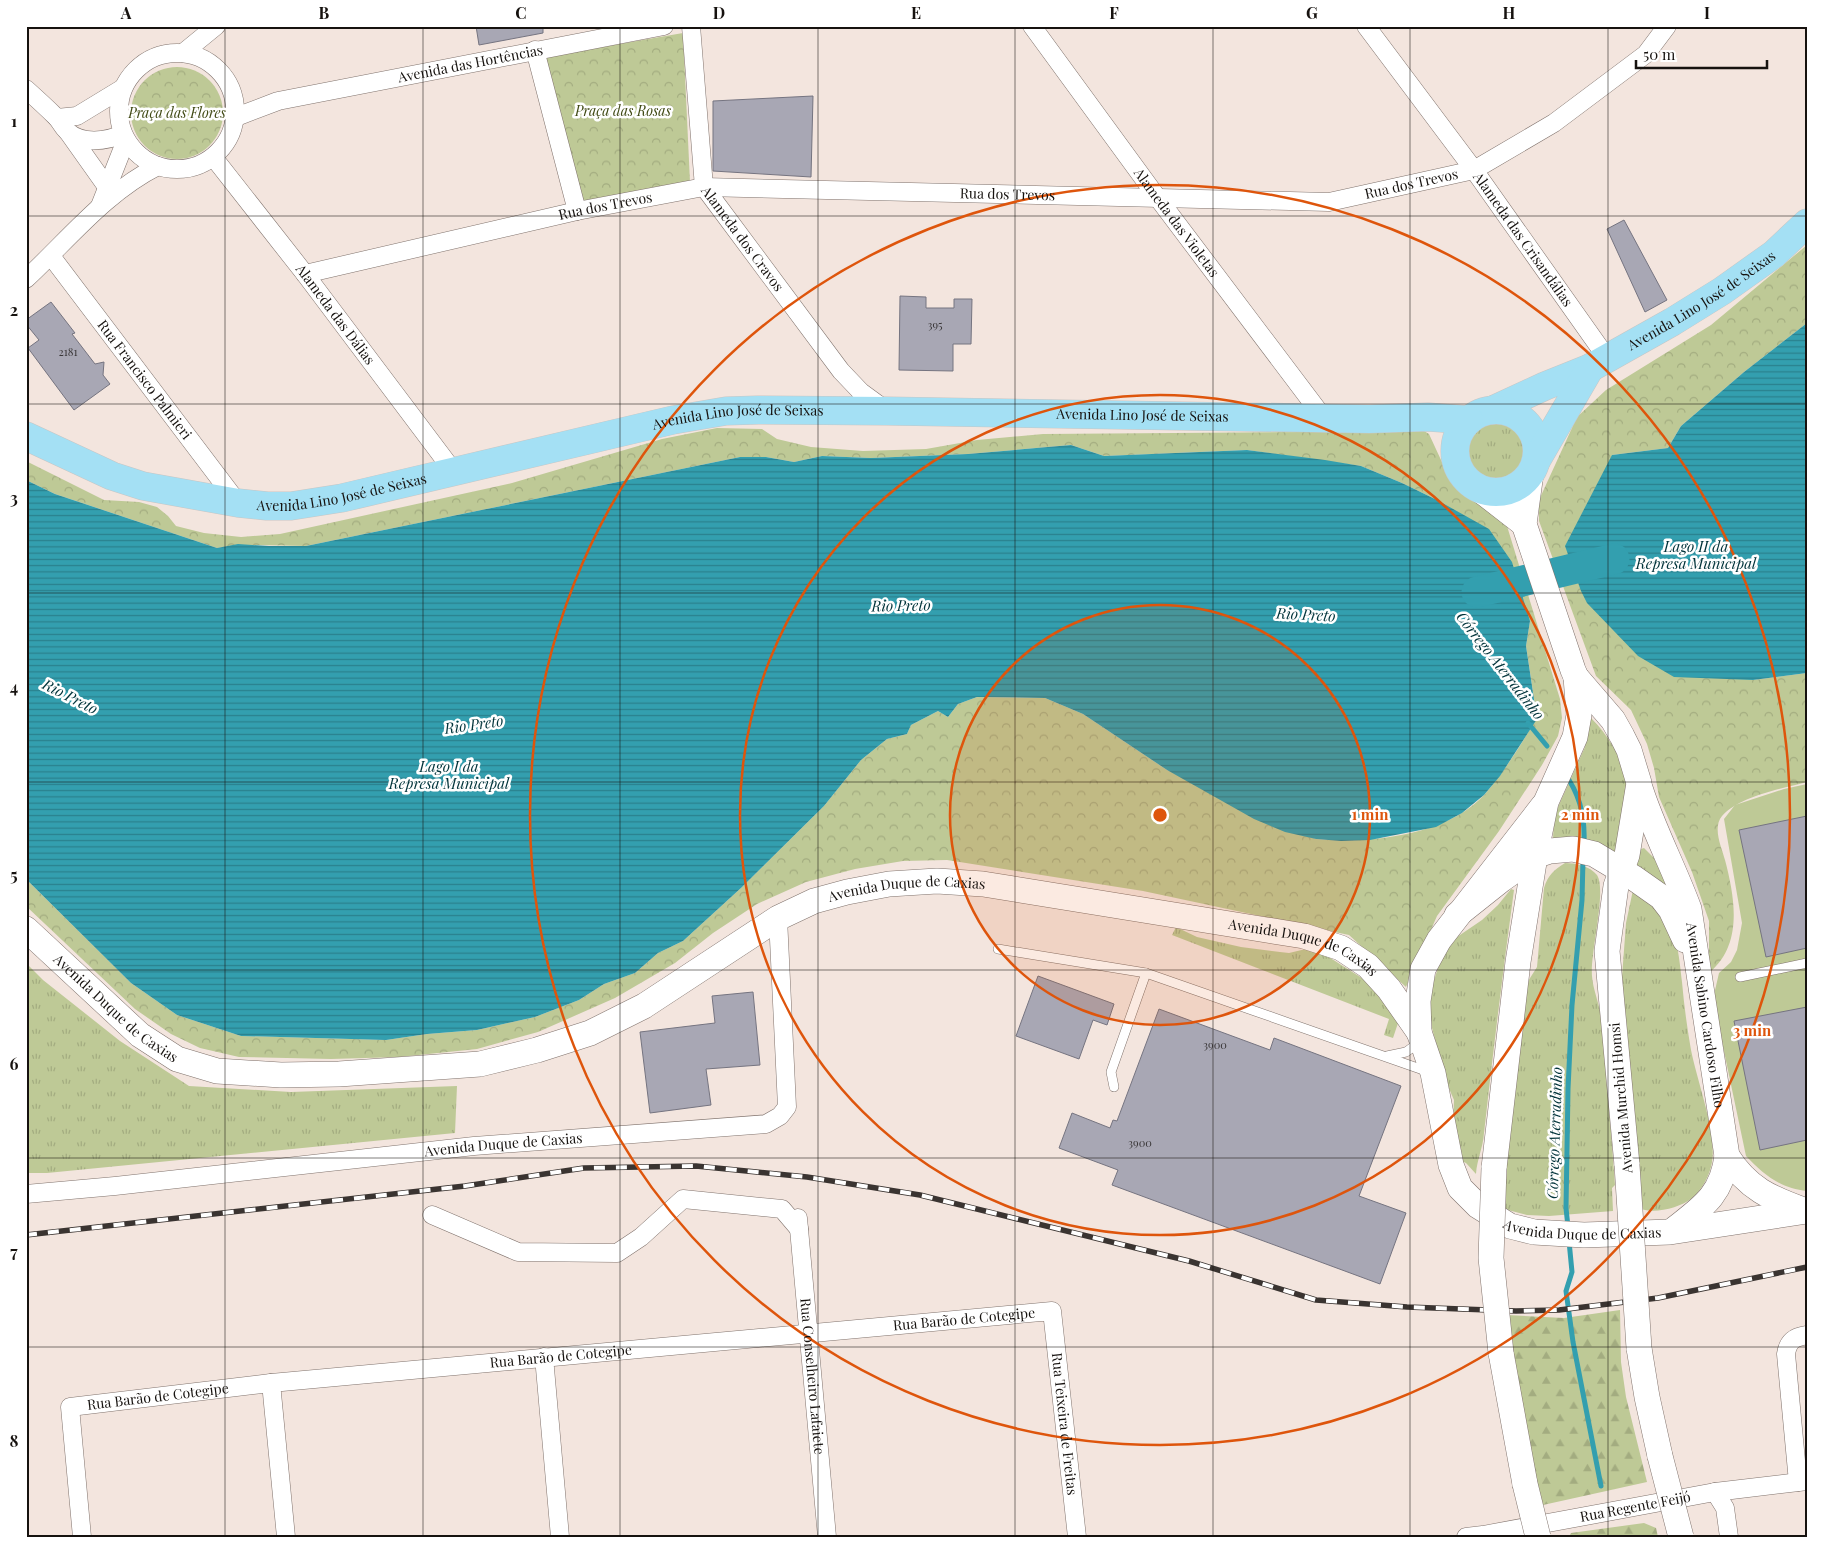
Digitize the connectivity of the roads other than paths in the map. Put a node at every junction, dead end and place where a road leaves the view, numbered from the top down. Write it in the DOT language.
graph roads {
  1 [pos="664,26"];
  2 [pos="691,26"];
  3 [pos="1032,26"];
  4 [pos="1366,26"];
  5 [pos="1667,26"];
  6 [pos="213,29"];
  7 [pos="535,50"];
  8 [pos="183,53"];
  9 [pos="204,60"];
  10 [pos="123,88"];
  11 [pos="26,89"];
  12 [pos="234,95"];
  13 [pos="278,101"];
  14 [pos="236,117"];
  15 [pos="57,118"];
  16 [pos="68,132"];
  17 [pos="125,137"];
  18 [pos="214,158"];
  19 [pos="158,166"];
  20 [pos="1474,170"];
  21 [pos="107,187"];
  22 [pos="704,187"];
  23 [pos="1156,197"];
  24 [pos="100,206"];
  25 [pos="577,211"];
  26 [pos="1807,223"];
  27 [pos="51,256"];
  28 [pos="305,274"];
  29 [pos="26,279"];
  30 [pos="1599,363"];
  31 [pos="842,371"];
  32 [pos="837,410"];
  33 [pos="887,411"];
  34 [pos="1481,415"];
  35 [pos="1323,418"];
  36 [pos="26,436"];
  37 [pos="1533,467"];
  38 [pos="454,472"];
  39 [pos="1475,486"];
  40 [pos="238,503"];
  41 [pos="1525,528"];
  42 [pos="1576,677"];
  43 [pos="1639,783"];
  44 [pos="1546,802"];
  45 [pos="1535,856"];
  46 [pos="1622,870"];
  47 [pos="1457,915"];
  48 [pos="778,918"];
  49 [pos="26,929"];
  50 [pos="998,949"];
  51 [pos="1696,963"];
  52 [pos="1807,963"];
  53 [pos="1146,973"];
  54 [pos="1740,977"];
  55 [pos="1420,1036"];
  56 [pos="1384,1057"];
  57 [pos="1432,1073"];
  58 [pos="1114,1087"];
  59 [pos="1727,1156"];
  60 [pos="26,1194"];
  61 [pos="1807,1211"];
  62 [pos="432,1215"];
  63 [pos="1670,1232"];
  64 [pos="1052,1311"];
  65 [pos="809,1335"];
  66 [pos="1799,1338"];
  67 [pos="544,1357"];
  68 [pos="271,1383"];
  69 [pos="1802,1481"];
  70 [pos="1715,1492"];
  71 [pos="1477,1536"];
  72 [pos="82,1537"];
  73 [pos="286,1537"];
  74 [pos="560,1537"];
  75 [pos="827,1537"];
  76 [pos="1077,1537"];
  77 [pos="1538,1537"];
  78 [pos="1681,1537"];
  79 [pos="1729,1537"];
  1 -- 7 [label="street, Avenida das Hortências"];
  2 -- 22 [label="street, Alameda dos Cravos"];
  3 -- 23 [label="street, Alameda das Violetas"];
  4 -- 20 [label="street, Alameda das Crisandálias"];
  5 -- 20 [label="street, Rua dos Trevos"];
  6 -- 8 [label="street"];
  6 -- 9 [label="street"];
  7 -- 13 [label="street, Avenida das Hortências"];
  7 -- 25 [label="street"];
  8 -- 9 [label="street"];
  8 -- 10 [label="street"];
  9 -- 12 [label="street"];
  10 -- 15 [label="street"];
  10 -- 17 [label="street"];
  11 -- 15 [label="street"];
  12 -- 13 [label="street, Avenida das Hortências"];
  12 -- 14 [label="street"];
  13 -- 14 [label="street, Avenida das Hortências"];
  14 -- 18 [label="street"];
  15 -- 16 [label="street"];
  16 -- 17 [label="street"];
  16 -- 21 [label="street"];
  17 -- 19 [label="street"];
  17 -- 21 [label="street"];
  18 -- 19 [label="street"];
  18 -- 28 [label="street, Alameda das Dálias"];
  19 -- 24 [label="street"];
  20 -- 23 [label="street, Rua dos Trevos"];
  20 -- 30 [label="street, Alameda das Crisandálias"];
  21 -- 24 [label="street"];
  22 -- 23 [label="street, Rua dos Trevos"];
  22 -- 25 [label="street, Rua dos Trevos"];
  22 -- 31 [label="street, Alameda dos Cravos"];
  23 -- 35 [label="street, Alameda das Violetas"];
  24 -- 27 [label="street"];
  25 -- 28 [label="street, Rua dos Trevos"];
  26 -- 30 [label="main road, Avenida Lino José de Seixas"];
  27 -- 29 [label="street"];
  27 -- 40 [label="street, Rua Francisco Palmieri"];
  28 -- 38 [label="street, Alameda das Dálias"];
  30 -- 34 [label="main road, Avenida Lino José de Seixas"];
  30 -- 37 [label="main road"];
  31 -- 32 [label="street"];
  31 -- 33 [label="street, Alameda dos Cravos"];
  32 -- 33 [label="main road, Avenida Lino José de Seixas"];
  32 -- 38 [label="main road, Avenida Lino José de Seixas"];
  33 -- 35 [label="main road, Avenida Lino José de Seixas"];
  34 -- 35 [label="main road, Avenida Lino José de Seixas"];
  34 -- 37 [label="main road"];
  34 -- 39 [label="main road"];
  36 -- 40 [label="main road, Avenida Lino José de Seixas"];
  37 -- 39 [label="main road"];
  37 -- 41 [label="main road, Avenida Murchid Homsi"];
  38 -- 40 [label="main road, Avenida Lino José de Seixas"];
  39 -- 41 [label="main road"];
  41 -- 42 [label="main road, Avenida Murchid Homsi"];
  42 -- 43 [label="main road, Avenida Murchid Homsi"];
  42 -- 44 [label="main road, Avenida Murchid Homsi"];
  43 -- 46 [label="main road, Avenida Murchid Homsi"];
  43 -- 51 [label="main road, Avenida Sabino Cardoso Filho"];
  44 -- 45 [label="main road, Avenida Murchid Homsi"];
  44 -- 47 [label="main road"];
  45 -- 46 [label="main road"];
  45 -- 47 [label="main road"];
  45 -- 77 [label="main road, Avenida Murchid Homsi, bridge"];
  46 -- 51 [label="main road"];
  46 -- 78 [label="main road, Avenida Murchid Homsi, bridge"];
  47 -- 55 [label="main road"];
  48 -- 49 [label="main road, Avenida Duque de Caxias"];
  48 -- 55 [label="main road, Avenida Duque de Caxias"];
  48 -- 60 [label="street, Avenida Duque de Caxias"];
  50 -- 53 [label="lane"];
  51 -- 59 [label="main road, Avenida Sabino Cardoso Filho"];
  52 -- 54 [label="lane"];
  53 -- 56 [label="lane"];
  53 -- 58 [label="lane"];
  55 -- 56 [label="lane"];
  55 -- 57 [label="main road, Avenida Duque de Caxias"];
  56 -- 57 [label="lane"];
  57 -- 63 [label="main road, Avenida Duque de Caxias"];
  59 -- 61 [label="main road, Avenida Sabino Cardoso Filho"];
  59 -- 63 [label="main road"];
  61 -- 63 [label="main road, Avenida Sabino Cardoso Filho"];
  62 -- 65 [label="street, Rua Conselheiro Lafaiete"];
  64 -- 65 [label="street, Rua Barão de Cotegipe"];
  64 -- 76 [label="street, Rua Teixeira de Freitas"];
  65 -- 67 [label="street, Rua Barão de Cotegipe"];
  65 -- 75 [label="street, Rua Conselheiro Lafaiete"];
  66 -- 69 [label="street"];
  67 -- 68 [label="street, Rua Barão de Cotegipe"];
  67 -- 74 [label="street"];
  68 -- 72 [label="street, Rua Barão de Cotegipe"];
  68 -- 73 [label="street"];
  69 -- 70 [label="street, Rua Regente Feijó"];
  70 -- 71 [label="street, Rua Regente Feijó"];
  70 -- 79 [label="street"];
}
